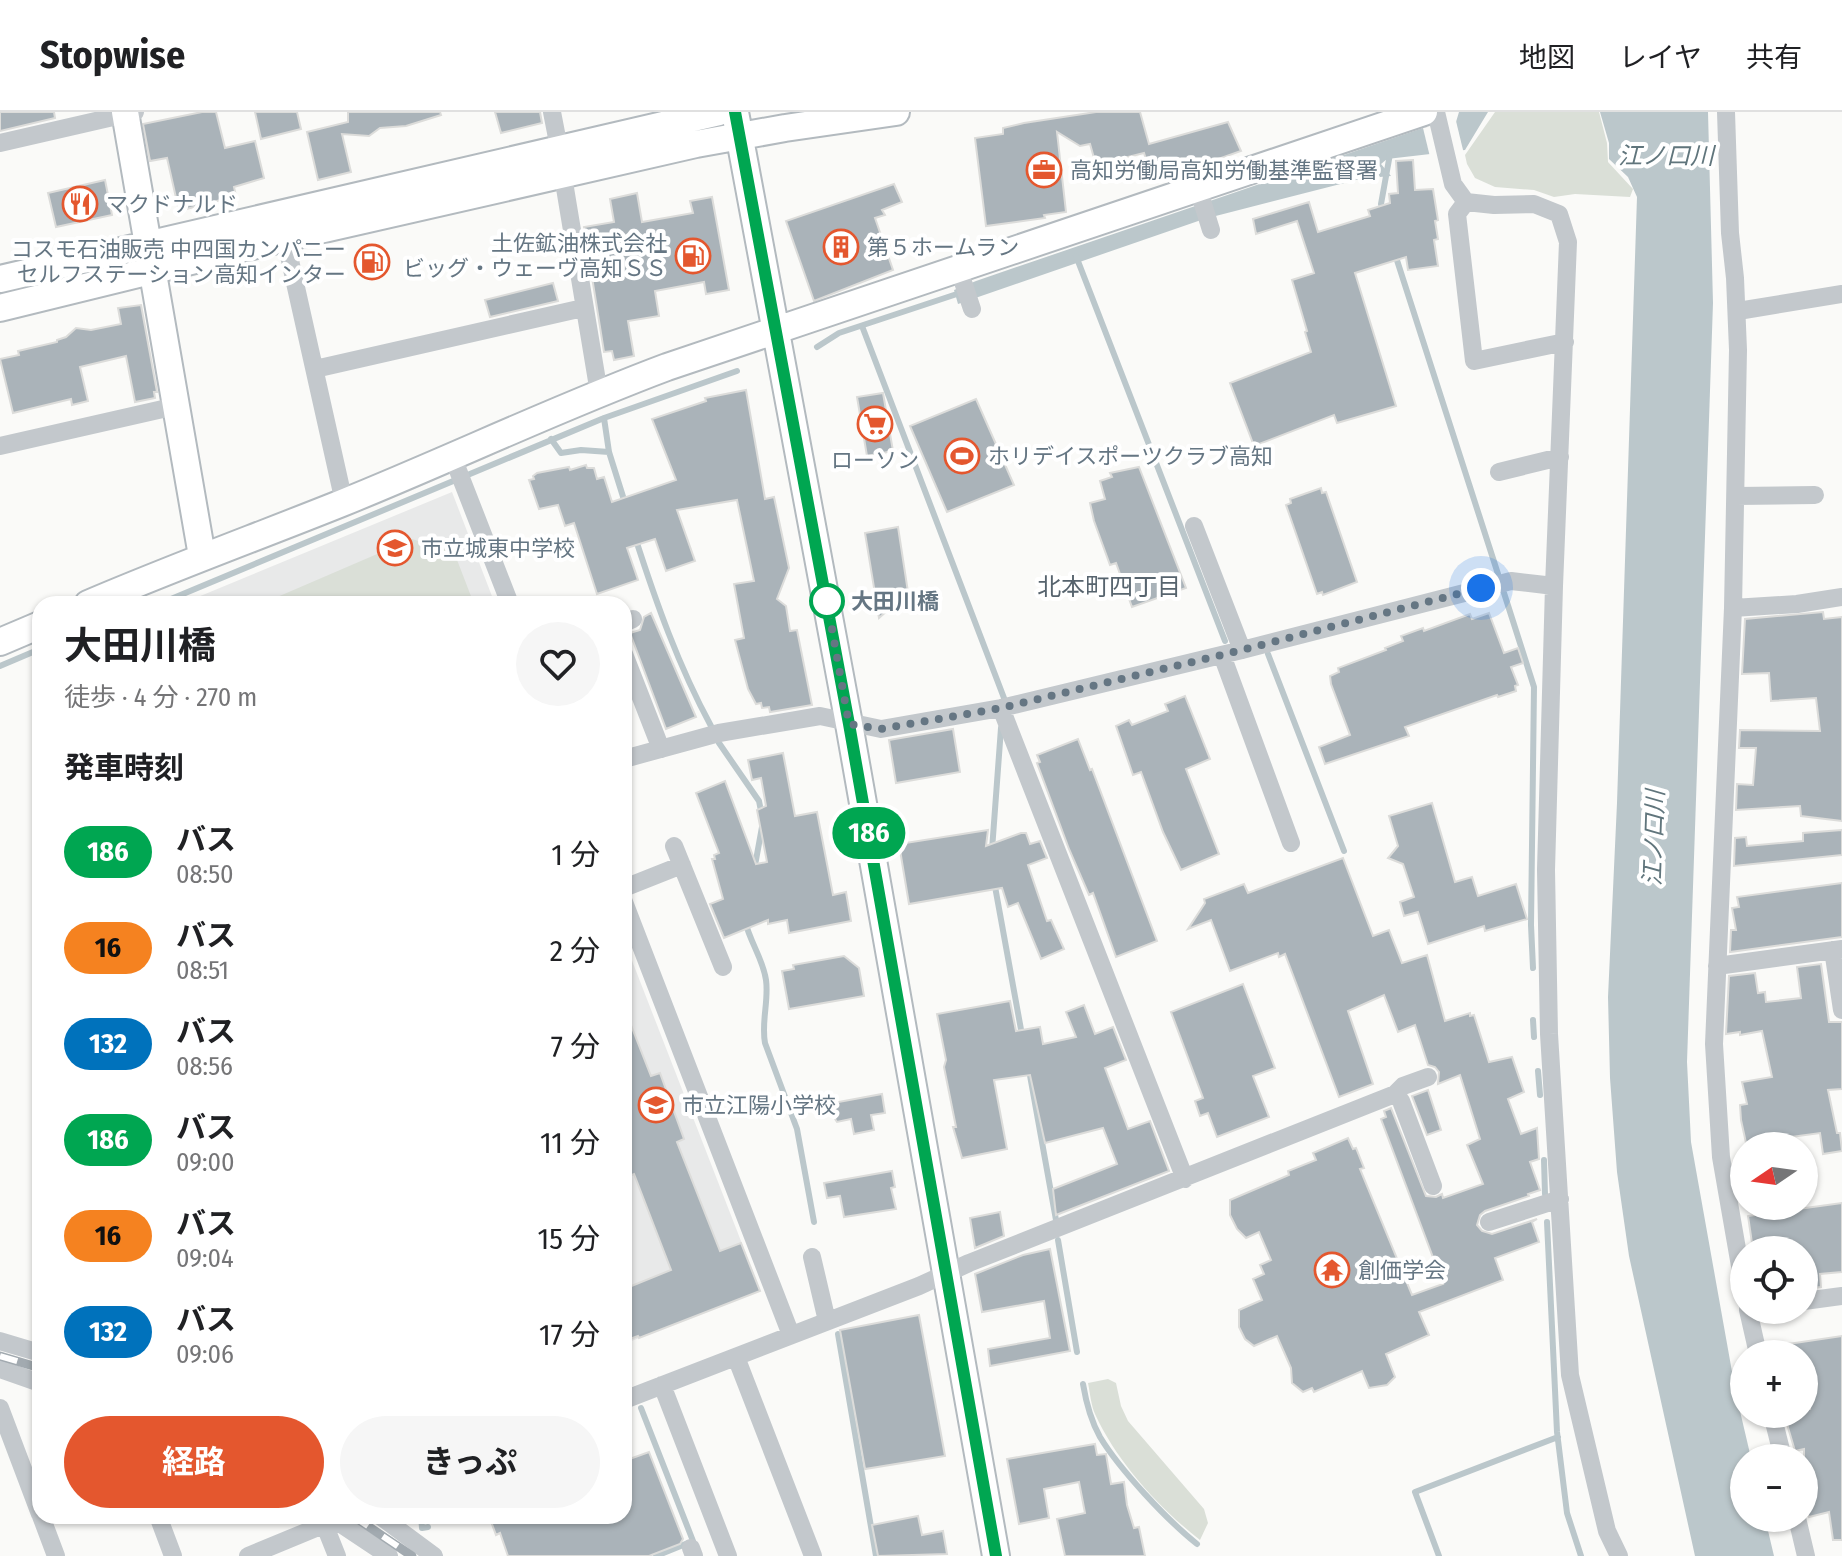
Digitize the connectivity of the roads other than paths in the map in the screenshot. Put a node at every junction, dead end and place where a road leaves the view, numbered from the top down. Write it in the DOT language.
graph roads {
  1 [pos="552,112"];
  2 [pos="719,112"];
  3 [pos="896,112"];
  4 [pos="1726,112"];
  5 [pos="128,113"];
  6 [pos="1433,116"];
  7 [pos="738,124"];
  8 [pos="0,143"];
  9 [pos="559,148"];
  10 [pos="563,176"];
  11 [pos="1200,193"];
  12 [pos="1466,202"];
  13 [pos="1211,230"];
  14 [pos="285,238"];
  15 [pos="152,257"];
  16 [pos="961,276"];
  17 [pos="0,279"];
  18 [pos="1842,294"];
  19 [pos="0,308"];
  20 [pos="583,308"];
  21 [pos="972,309"];
  22 [pos="1738,311"];
  23 [pos="777,330"];
  24 [pos="1565,342"];
  25 [pos="315,369"];
  26 [pos="599,393"];
  27 [pos="176,406"];
  28 [pos="0,446"];
  29 [pos="1560,457"];
  30 [pos="459,472"];
  31 [pos="1499,472"];
  32 [pos="1815,495"];
  33 [pos="1736,496"];
  34 [pos="344,502"];
  35 [pos="1194,526"];
  36 [pos="202,556"];
  37 [pos="1554,586"];
  38 [pos="107,596"];
  39 [pos="507,596"];
  40 [pos="1842,597"];
  41 [pos="1733,608"];
  42 [pos="32,628"];
  43 [pos="0,642"];
  44 [pos="1242,650"];
  45 [pos="1222,655"];
  46 [pos="632,675"];
  47 [pos="1001,708"];
  48 [pos="849,724"];
  49 [pos="661,749"];
  50 [pos="632,757"];
  51 [pos="1291,843"];
  52 [pos="674,846"];
  53 [pos="682,865"];
  54 [pos="632,885"];
  55 [pos="632,923"];
  56 [pos="1837,950"];
  57 [pos="1717,966"];
  58 [pos="723,967"];
  59 [pos="1842,1010"];
  60 [pos="1428,1077"];
  61 [pos="1395,1094"];
  62 [pos="1185,1179"];
  63 [pos="1433,1186"];
  64 [pos="1560,1199"];
  65 [pos="1489,1222"];
  66 [pos="1734,1236"];
  67 [pos="812,1257"];
  68 [pos="947,1274"];
  69 [pos="1842,1296"];
  70 [pos="1818,1299"];
  71 [pos="827,1321"];
  72 [pos="791,1335"];
  73 [pos="0,1341"];
  74 [pos="32,1351"];
  75 [pos="736,1357"];
  76 [pos="0,1369"];
  77 [pos="32,1380"];
  78 [pos="662,1385"];
  79 [pos="632,1397"];
  80 [pos="0,1408"];
  81 [pos="32,1494"];
  82 [pos="44,1524"];
  83 [pos="161,1524"];
  84 [pos="324,1524"];
  85 [pos="334,1524"];
  86 [pos="340,1524"];
  87 [pos="391,1524"];
  88 [pos="1800,1532"];
  89 [pos="56,1556"];
  90 [pos="173,1556"];
  91 [pos="248,1556"];
  92 [pos="337,1556"];
  93 [pos="389,1556"];
  94 [pos="434,1556"];
  95 [pos="728,1556"];
  96 [pos="813,1556"];
  97 [pos="996,1556"];
  98 [pos="1619,1556"];
  99 [pos="1806,1556"];
  1 -- 9 [label="street"];
  2 -- 9 [label="street"];
  3 -- 7 [label="street"];
  4 -- 22 [label="street"];
  5 -- 8 [label="street"];
  5 -- 15 [label="street"];
  6 -- 11 [label="street"];
  6 -- 12 [label="street"];
  7 -- 10 [label="street"];
  7 -- 23 [label="street"];
  9 -- 15 [label="street"];
  10 -- 14 [label="street"];
  10 -- 20 [label="street"];
  11 -- 13 [label="street"];
  11 -- 16 [label="street"];
  12 -- 24 [label="street"];
  12 -- 24 [label="street"];
  14 -- 15 [label="street"];
  14 -- 25 [label="street"];
  15 -- 17 [label="street"];
  15 -- 19 [label="street"];
  15 -- 27 [label="street"];
  16 -- 21 [label="street"];
  16 -- 23 [label="street"];
  18 -- 22 [label="street"];
  20 -- 25 [label="street"];
  20 -- 26 [label="street"];
  22 -- 33 [label="street"];
  23 -- 26 [label="street"];
  23 -- 48 [label="street"];
  24 -- 29 [label="street"];
  25 -- 34 [label="street"];
  26 -- 30 [label="street"];
  27 -- 28 [label="street"];
  27 -- 36 [label="street"];
  29 -- 31 [label="street"];
  29 -- 37 [label="street"];
  30 -- 34 [label="street"];
  30 -- 39 [label="street"];
  32 -- 33 [label="street"];
  33 -- 41 [label="street"];
  34 -- 36 [label="street"];
  35 -- 44 [label="street"];
  36 -- 38 [label="street"];
  37 -- 44 [label="street"];
  37 -- 64 [label="street"];
  40 -- 41 [label="street"];
  41 -- 57 [label="street"];
  42 -- 43 [label="street"];
  44 -- 45 [label="street"];
  45 -- 47 [label="street"];
  45 -- 51 [label="street"];
  46 -- 49 [label="street"];
  47 -- 48 [label="street"];
  47 -- 62 [label="street"];
  48 -- 49 [label="street"];
  48 -- 68 [label="street"];
  49 -- 50 [label="street"];
  52 -- 53 [label="street"];
  53 -- 54 [label="street"];
  53 -- 58 [label="street"];
  55 -- 72 [label="street"];
  56 -- 57 [label="street"];
  56 -- 59 [label="street"];
  57 -- 66 [label="street"];
  60 -- 61 [label="street"];
  61 -- 62 [label="street"];
  61 -- 63 [label="street"];
  62 -- 68 [label="street"];
  64 -- 65 [label="street"];
  64 -- 98 [label="street"];
  67 -- 71 [label="street"];
  68 -- 71 [label="street"];
  68 -- 97 [label="street"];
  69 -- 70 [label="street"];
  71 -- 72 [label="street"];
  72 -- 75 [label="street"];
  73 -- 74 [label="street"];
  75 -- 78 [label="street"];
  75 -- 96 [label="street"];
  76 -- 77 [label="street"];
  78 -- 79 [label="street"];
  78 -- 95 [label="street"];
  80 -- 81 [label="street"];
  82 -- 89 [label="street"];
  83 -- 90 [label="street"];
  84 -- 91 [label="street"];
  85 -- 92 [label="street"];
  86 -- 93 [label="street"];
  87 -- 94 [label="street"];
  88 -- 99 [label="street"];
}
